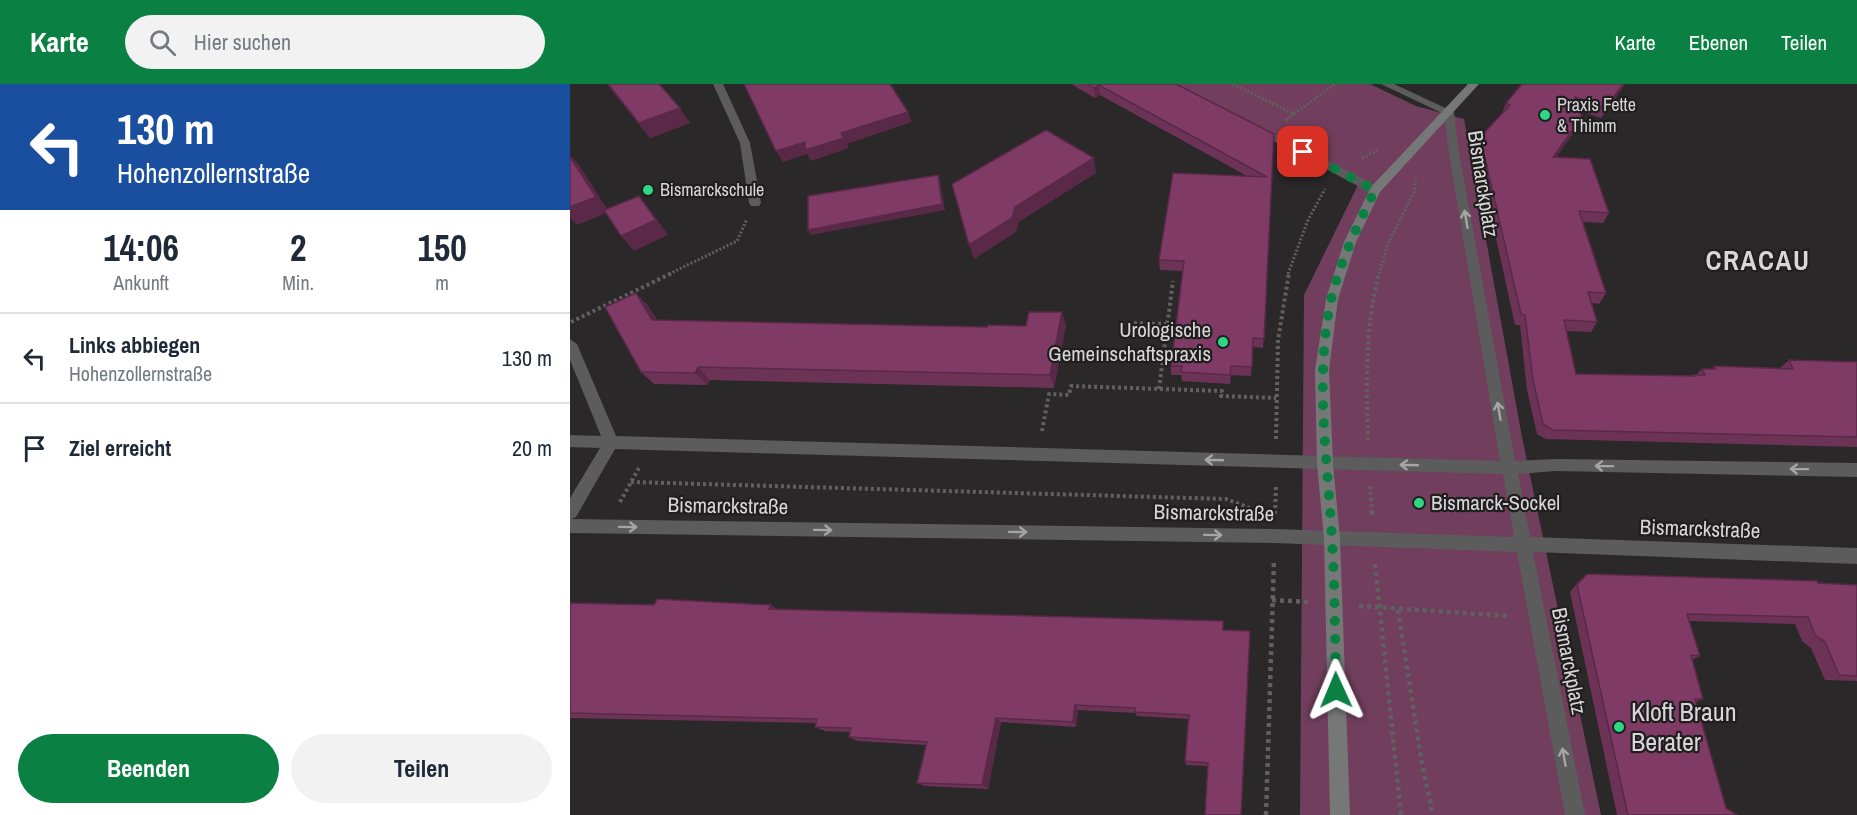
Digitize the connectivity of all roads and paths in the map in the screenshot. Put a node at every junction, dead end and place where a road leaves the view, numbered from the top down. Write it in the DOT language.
graph roads {
  1 [pos="718,84"];
  2 [pos="1233,84"];
  3 [pos="1335,84"];
  4 [pos="1386,84"];
  5 [pos="1474,84"];
  6 [pos="1449,112"];
  7 [pos="1294,114"];
  8 [pos="1247,122"];
  9 [pos="1268,133"];
  10 [pos="1375,190"];
  11 [pos="755,202"];
  12 [pos="1173,281"];
  13 [pos="570,322"];
  14 [pos="1128,323"];
  15 [pos="1166,324"];
  16 [pos="570,344"];
  17 [pos="1159,389"];
  18 [pos="1276,398"];
  19 [pos="570,441"];
  20 [pos="611,442"];
  21 [pos="651,444"];
  22 [pos="1037,455"];
  23 [pos="1325,463"];
  24 [pos="1509,468"];
  25 [pos="1857,470"];
  26 [pos="631,482"];
  27 [pos="570,512"];
  28 [pos="1275,519"];
  29 [pos="570,526"];
  30 [pos="607,526"];
  31 [pos="1332,539"];
  32 [pos="1524,544"];
  33 [pos="1857,556"];
  34 [pos="1272,600"];
  35 [pos="1334,604"];
  36 [pos="1398,610"];
  37 [pos="1538,618"];
  38 [pos="1340,815"];
  39 [pos="1433,815"];
  40 [pos="1575,815"];
  1 -- 11 [label="street"];
  2 -- 7 [label="path"];
  3 -- 7 [label="path"];
  4 -- 6 [label="street"];
  5 -- 6 [label="street"];
  6 -- 10 [label="street, Bismarckplatz"];
  24 -- 6 [label="street, Bismarckplatz, one-way"];
  7 -- 9 [label="path"];
  8 -- 9 [label="street"];
  9 -- 10 [label="street"];
  10 -- 23 [label="street, Bismarckplatz"];
  11 -- 13 [label="path"];
  12 -- 15 [label="path"];
  14 -- 15 [label="path"];
  15 -- 17 [label="path"];
  16 -- 20 [label="street"];
  17 -- 18 [label="path"];
  17 -- 22 [label="path"];
  19 -- 20 [label="street"];
  20 -- 21 [label="street"];
  20 -- 27 [label="street"];
  21 -- 22 [label="street"];
  21 -- 26 [label="path"];
  23 -- 22 [label="street, one-way"];
  24 -- 23 [label="street, one-way"];
  23 -- 31 [label="street, Bismarckplatz"];
  25 -- 24 [label="street, one-way"];
  24 -- 32 [label="street, Bismarckplatz"];
  26 -- 28 [label="path"];
  26 -- 30 [label="path"];
  29 -- 30 [label="street, Bismarckstraße"];
  30 -- 31 [label="street, Bismarckstraße, one-way"];
  31 -- 32 [label="street, Bismarckstraße"];
  31 -- 35 [label="street, Bismarckplatz"];
  32 -- 33 [label="street, Bismarckstraße"];
  32 -- 37 [label="street, Bismarckplatz"];
  34 -- 35 [label="path"];
  35 -- 36 [label="path"];
  35 -- 38 [label="street, Bismarckplatz"];
  36 -- 37 [label="path"];
  36 -- 39 [label="path"];
  40 -- 37 [label="street, Bismarckplatz, one-way"];
}
